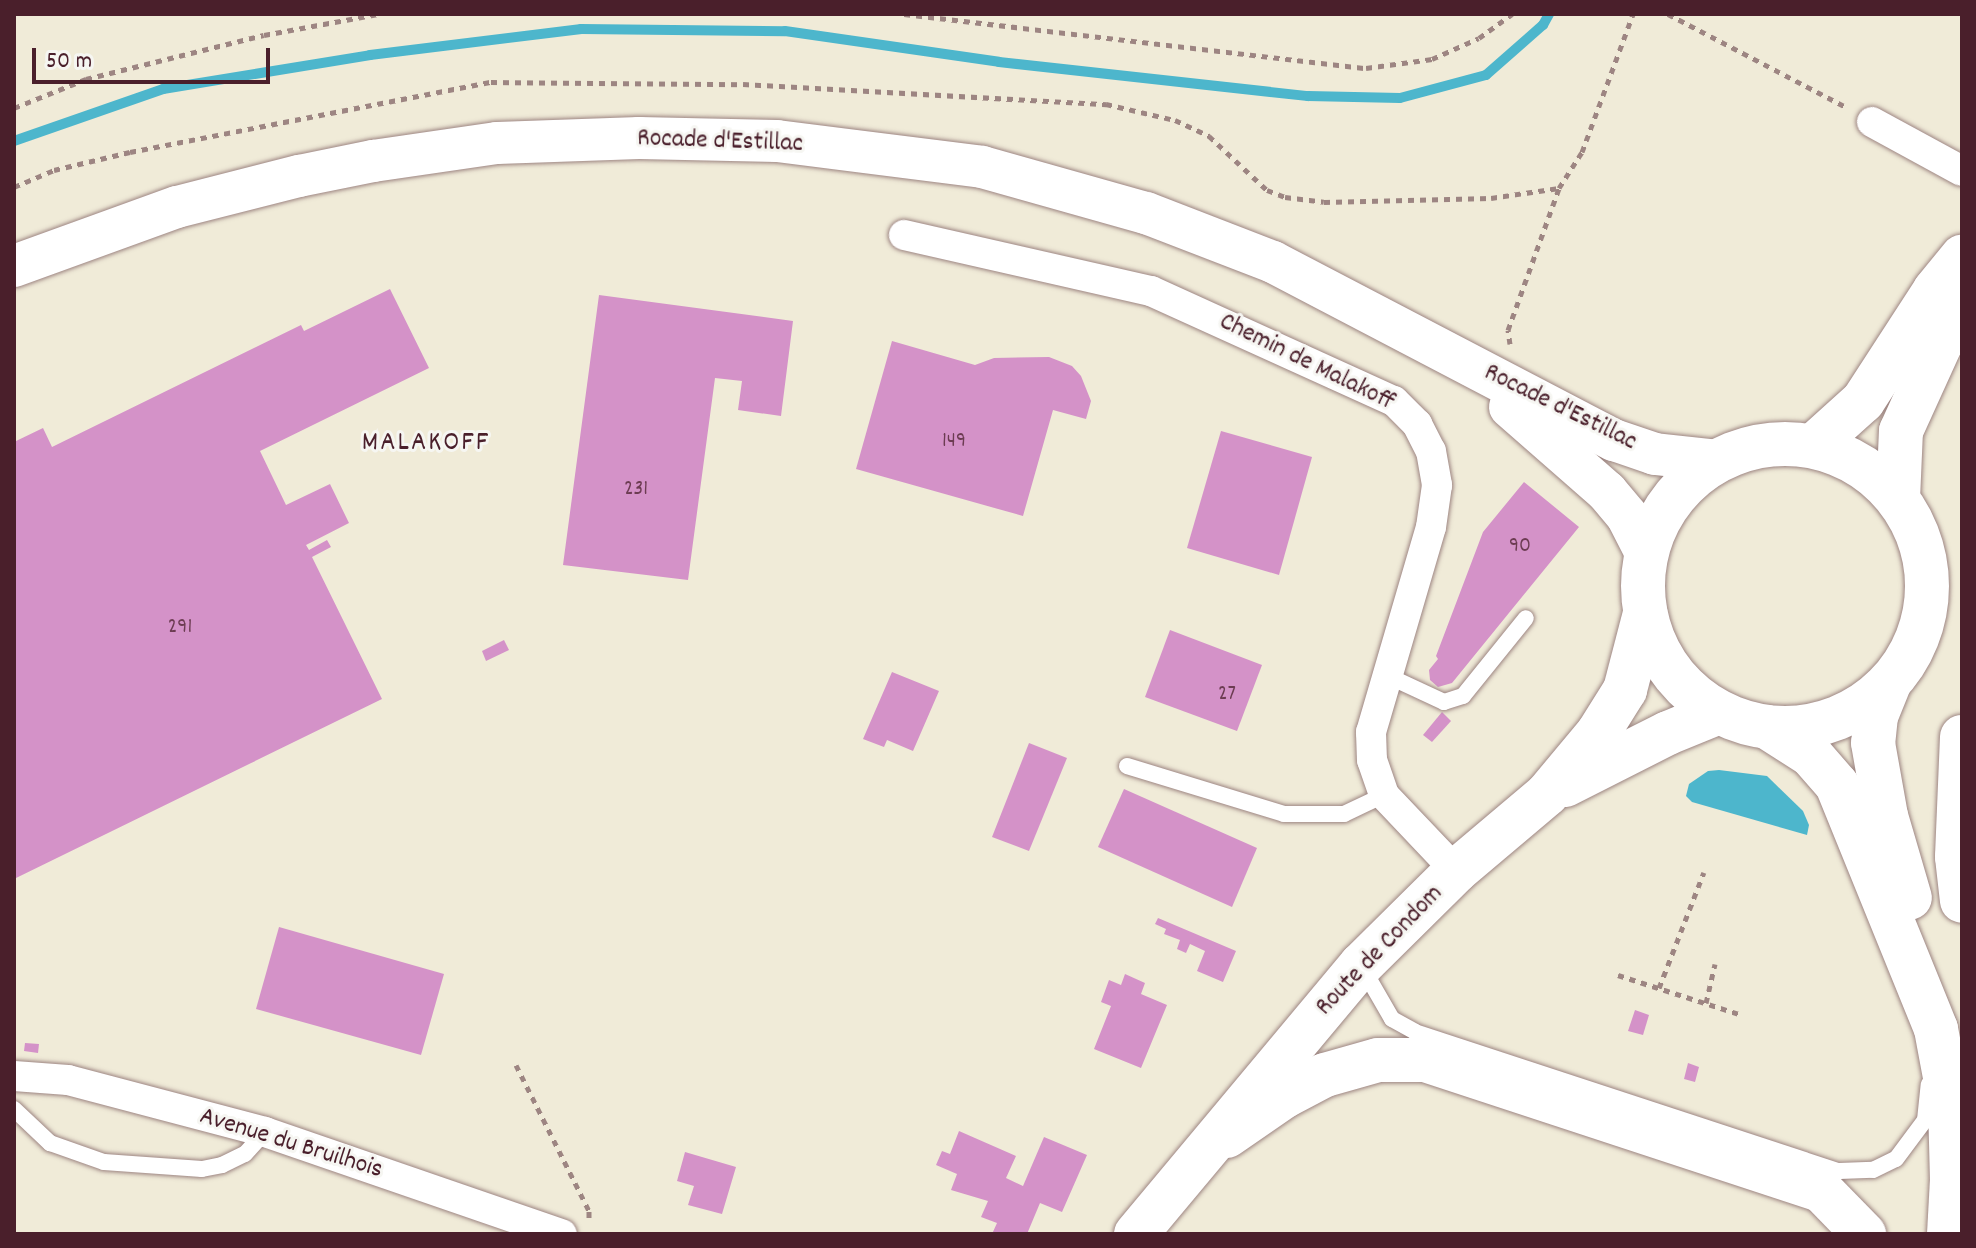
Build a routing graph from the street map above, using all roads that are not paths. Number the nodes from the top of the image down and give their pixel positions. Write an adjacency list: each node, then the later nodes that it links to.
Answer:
1 (1872, 122): 2 (street)
2 (1962, 171)
3 (904, 235): 14 (street, Chemin de Malakoff)
4 (1962, 257): 8 (main road)
5 (14, 266): 7 (street, Rocade d'Estillac)
6 (1962, 313): 10 (main road)
7 (1409, 332): 9 (street, Rocade d'Estillac); 11 (street, Rocade d'Estillac)
8 (1813, 446): 9 (main road); 10 (main road)
9 (1718, 461): 11 (main road)
10 (1898, 499): 15 (main road)
11 (1646, 553): 12 (main road)
12 (1645, 613): 16 (main road); 20 (main road, Route de Condom)
13 (1526, 618): 14 (lane)
14 (1386, 675): 21 (street, Chemin de Malakoff)
15 (1889, 684): 17 (main road); 27 (main road)
16 (1719, 712): 17 (main road); 20 (main road, Route de Condom)
17 (1767, 727): 24 (main road)
18 (1962, 737): 23 (main road)
19 (1127, 766): 21 (lane)
20 (1547, 794): 22 (main road, Route de Condom)
21 (1384, 795): 22 (street, Chemin de Malakoff)
22 (1456, 871): 25 (main road, Route de Condom)
23 (1962, 901)
24 (1900, 938): 26 (lane); 35 (main road)
25 (1361, 965): 27 (lane); 31 (main road, Route de Condom)
26 (1914, 1022)
27 (1941, 1046)
28 (14, 1076): 30 (street, Avenue du Bruilhois)
29 (14, 1109): 30 (lane)
30 (265, 1132): 33 (street, Avenue du Bruilhois)
31 (1219, 1138): 32 (main road, Route de Condom); 34 (main road)
32 (1149, 1227)
33 (562, 1234)
34 (1864, 1234)
35 (1949, 1234)

